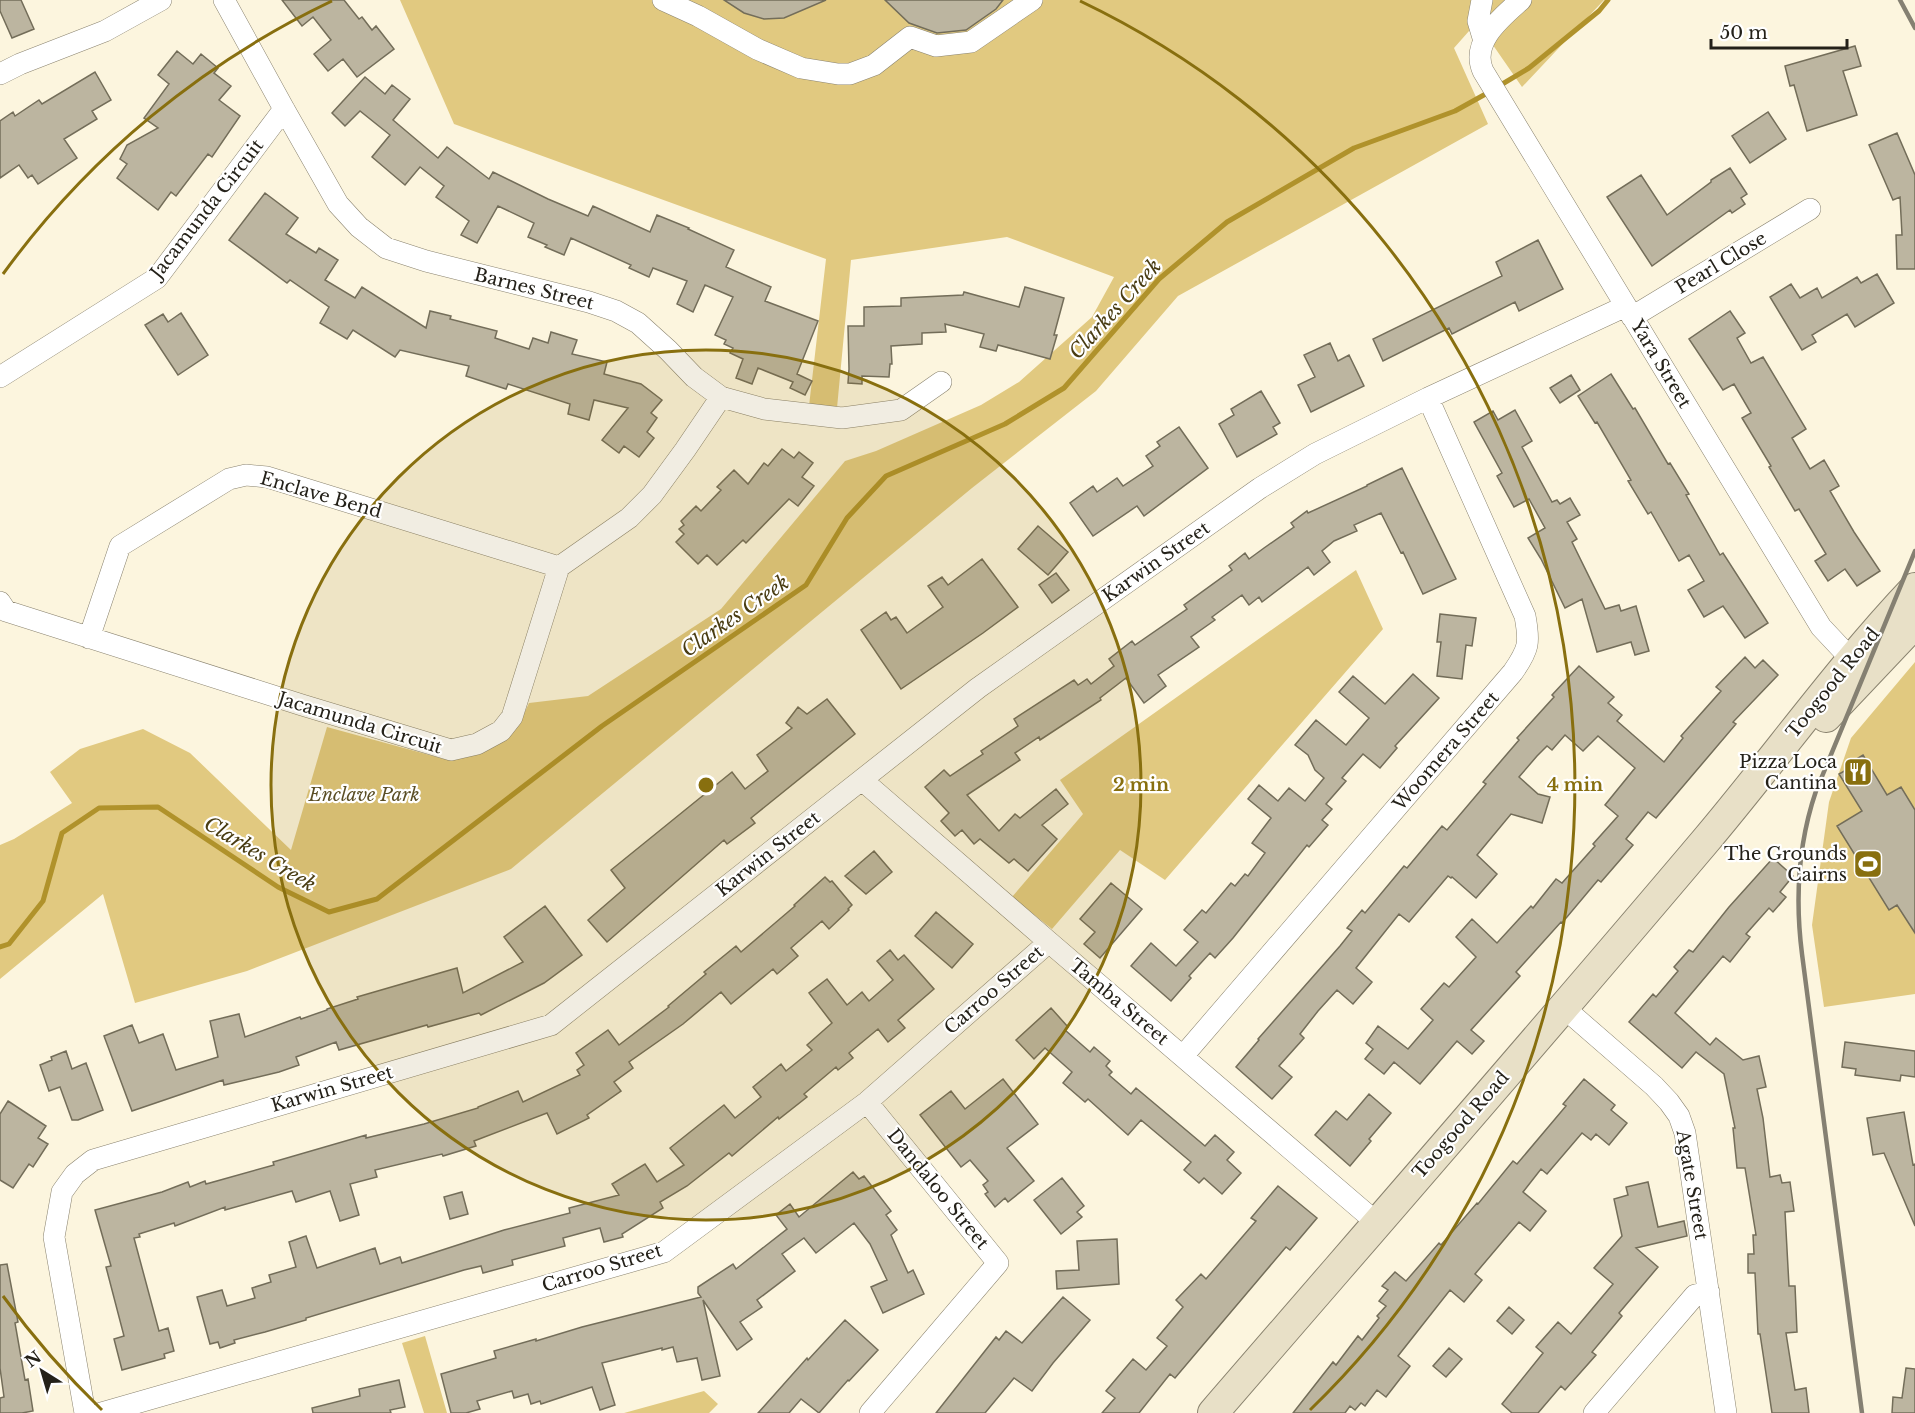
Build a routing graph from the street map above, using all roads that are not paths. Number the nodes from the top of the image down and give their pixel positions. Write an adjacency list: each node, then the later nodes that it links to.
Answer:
1 (161, 0): 8 (street)
2 (224, 0): 9 (street, Barnes Street)
3 (663, 0): 4 (street)
4 (1032, 0)
5 (1482, 0): 7 (street)
6 (1521, 0): 7 (street)
7 (1484, 41): 11 (street, Yara Street)
8 (0, 74)
9 (284, 109): 12 (street, Jacamunda Circuit); 14 (street, Barnes Street)
10 (1809, 209): 11 (street, Pearl Close)
11 (1629, 311): 15 (street, Karwin Street); 21 (street, Yara Street)
12 (0, 377)
13 (940, 382): 14 (street, Barnes Street)
14 (721, 397): 16 (street)
15 (1428, 398): 22 (street, Karwin Street); 25 (street, Woomera Street)
16 (559, 567): 20 (street, Enclave Bend); 20 (street, Jacamunda Circuit)
17 (1915, 588): 21 (street, Toogood Road)
18 (0, 602): 20 (street, Jacamunda Circuit)
19 (1915, 623): 21 (street, Toogood Road)
20 (89, 638)
21 (1859, 667): 24 (street, Toogood Road)
22 (862, 780): 23 (street, Tamba Street); 29 (street, Karwin Street)
23 (1049, 942): 25 (street, Tamba Street); 26 (street, Carroo Street)
24 (1563, 1007): 27 (street, Toogood Road); 28 (street, Agate Street)
25 (1183, 1056): 27 (street, Tamba Street)
26 (867, 1102): 30 (street, Carroo Street); 31 (street, Dandaloo Street)
27 (1377, 1223): 32 (street, Toogood Road)
28 (1709, 1292): 33 (street); 34 (street, Agate Street)
29 (85, 1413)
30 (101, 1413)
31 (870, 1413)
32 (1213, 1413)
33 (1594, 1413)
34 (1726, 1413)

